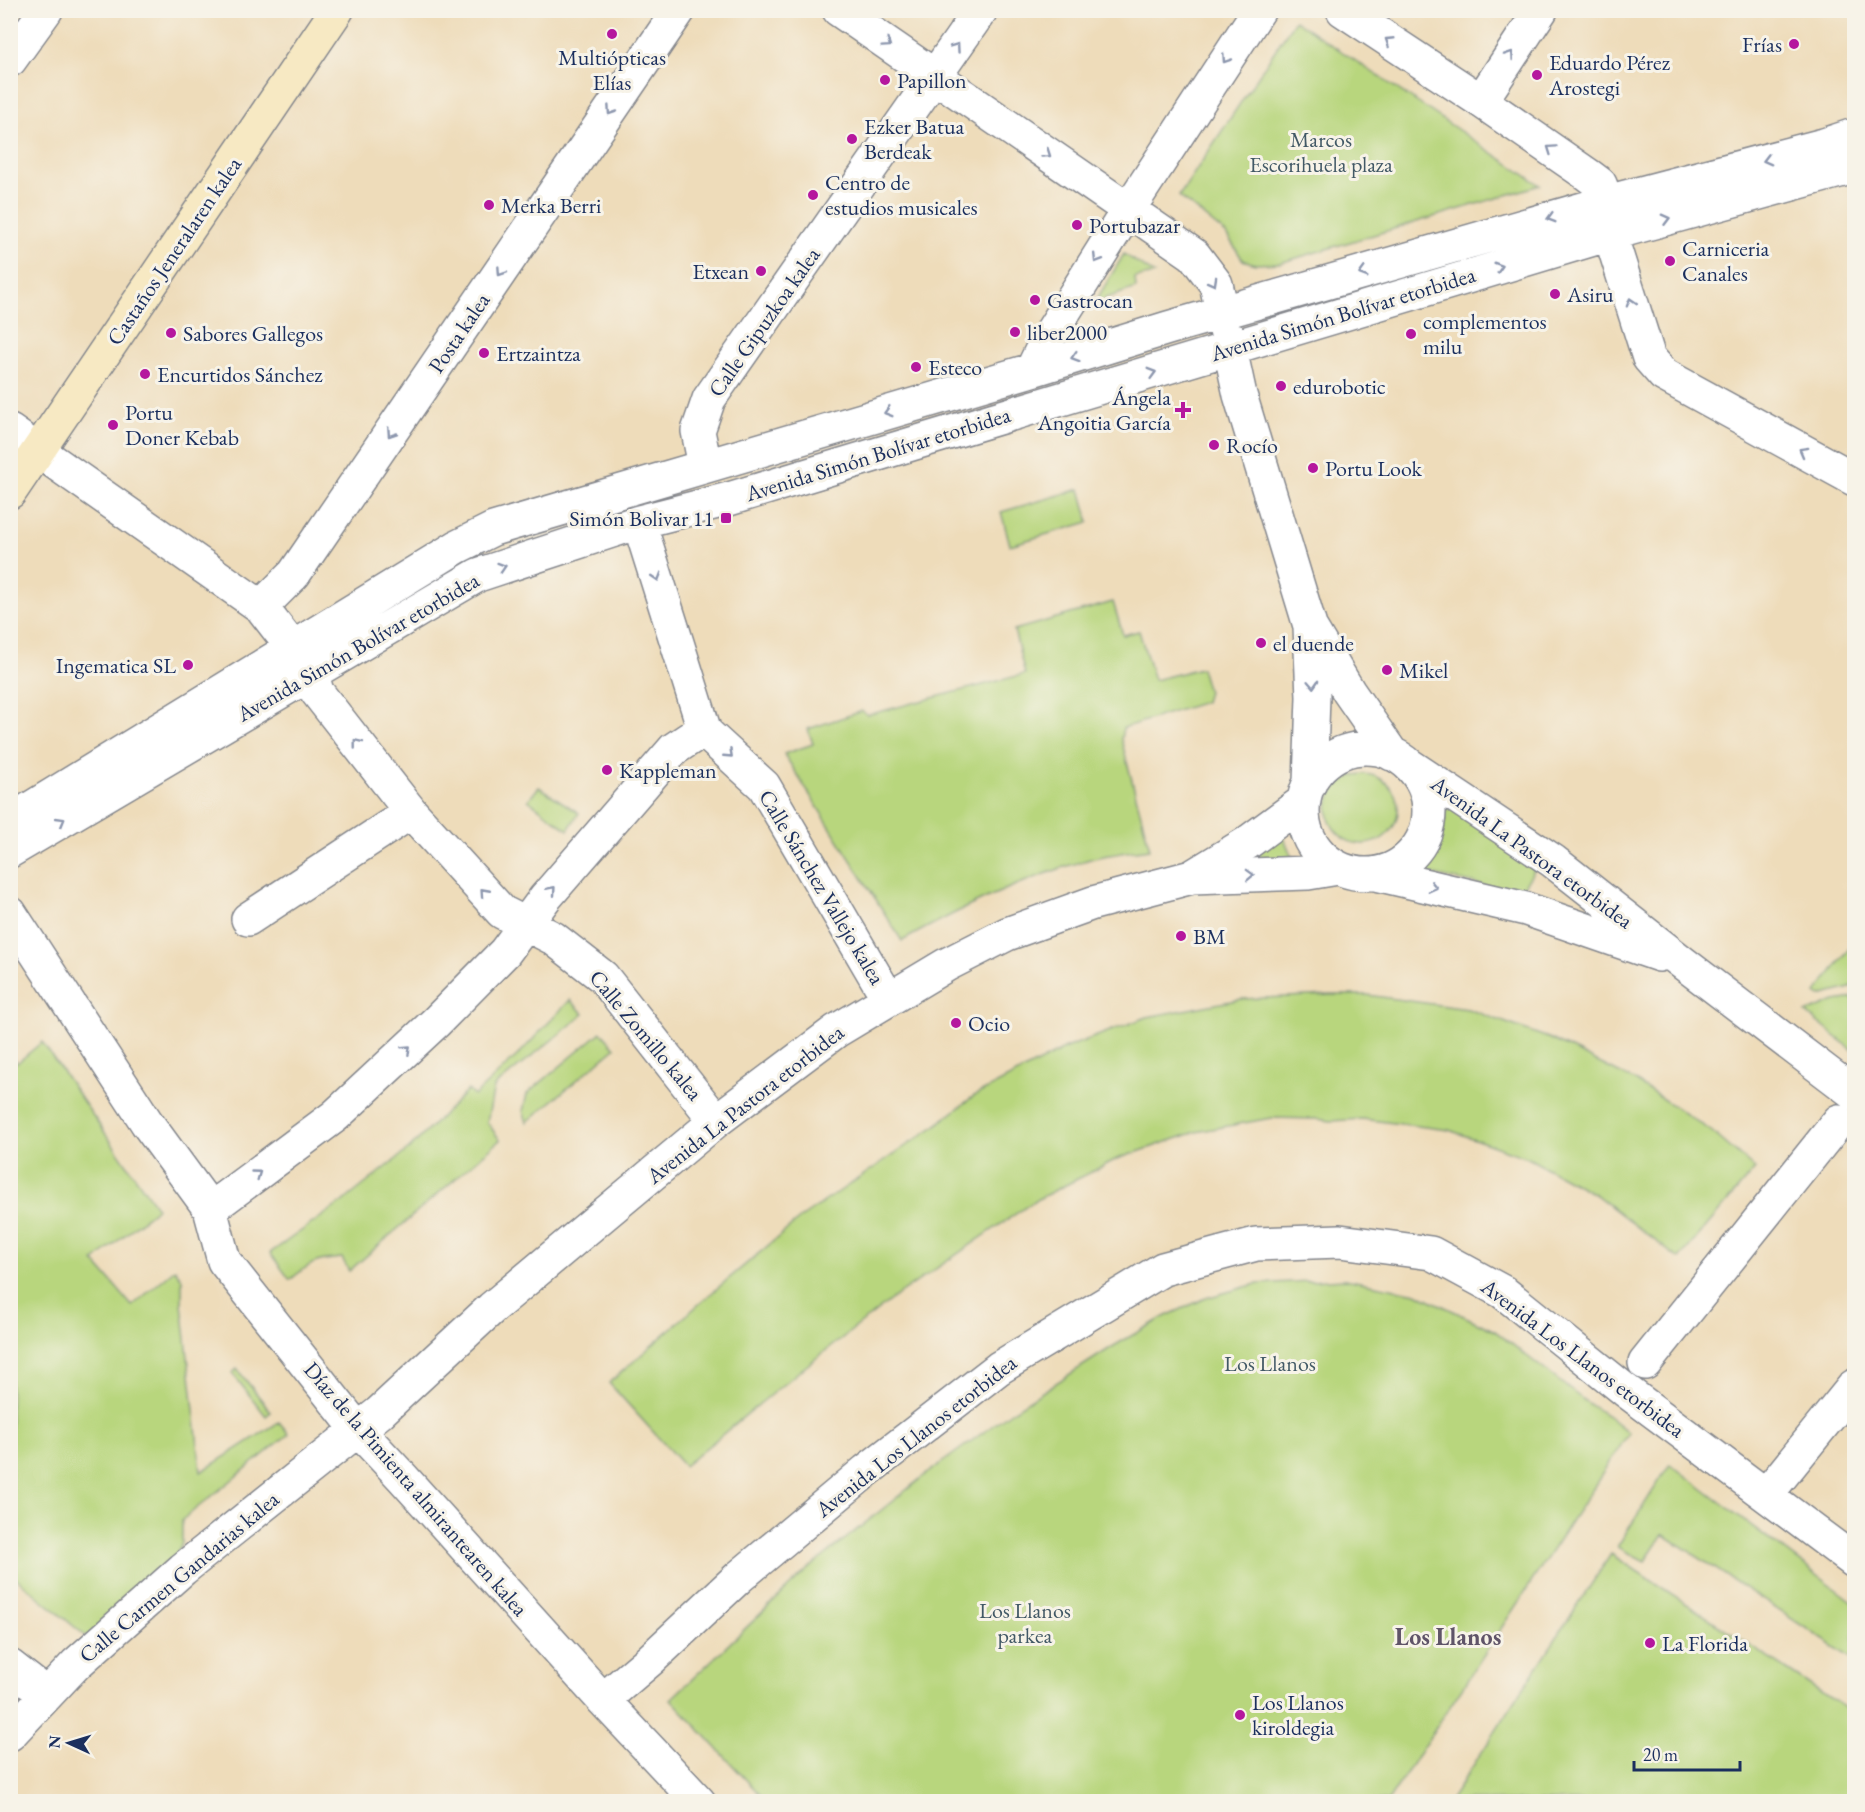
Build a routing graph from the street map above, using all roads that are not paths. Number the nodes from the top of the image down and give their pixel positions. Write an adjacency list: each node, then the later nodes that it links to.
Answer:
1 (46, 10): 9 (street)
2 (336, 10): 20 (street, Castaños Jeneralaren kalea)
3 (679, 10): 25 (street, Posta kalea, one-way to 25)
4 (838, 10): 10 (street, one-way to 10)
5 (981, 10): 10 (street, Calle Gipuzkoa kalea, one-way to 5)
6 (1259, 10): 14 (street, one-way to 14)
7 (1343, 10): 11 (street, one-way to 7)
8 (1541, 10): 11 (street, one-way to 8)
9 (10, 60)
10 (935, 77): 14 (street, one-way to 14); 21 (street, Calle Gipuzkoa kalea)
11 (1481, 101): 15 (street, one-way to 11)
12 (1854, 135): 13 (street, Avenida Simón Bolívar etorbidea)
13 (1842, 169): 15 (street, Avenida Simón Bolívar etorbidea)
14 (1128, 210): 16 (street, one-way to 16); 18 (street, one-way to 18)
15 (1608, 218): 16 (street, Avenida Simón Bolívar etorbidea, one-way to 16); 17 (street, Avenida Simón Bolívar etorbidea, one-way to 15); 22 (street, one-way to 15)
16 (1222, 313): 17 (street); 18 (street, Avenida Simón Bolívar etorbidea, one-way to 18)
17 (1229, 348): 24 (street, Avenida Simón Bolívar etorbidea, one-way to 17); 26 (street)
18 (1032, 370): 21 (street, Avenida Simón Bolívar etorbidea, one-way to 21)
19 (10, 430): 20 (street)
20 (38, 451): 23 (street, Castaños Jeneralaren kalea); 25 (street)
21 (705, 466): 27 (street, Avenida Simón Bolívar etorbidea)
22 (1854, 479)
23 (10, 492)
24 (639, 522): 28 (street, Avenida Simón Bolívar etorbidea, one-way to 24); 29 (street, one-way to 29)
25 (261, 607): 27 (street)
26 (1310, 626): 30 (street); 31 (street, one-way to 31)
27 (291, 647): 33 (street, Avenida Simón Bolívar etorbidea)
28 (312, 674): 32 (street, Calle Zomillo kalea, one-way to 28); 34 (street, Avenida Simón Bolívar etorbidea, one-way to 28)
29 (705, 732): 40 (street, one-way to 29); 42 (street, Calle Sánchez Vallejo kalea, one-way to 42)
30 (1400, 759): 31 (street); 36 (street); 41 (street, Avenida La Pastora etorbidea)
31 (1307, 792): 35 (street); 37 (street, Avenida La Pastora etorbidea)
32 (411, 812): 39 (street); 40 (street, Calle Zomillo kalea, one-way to 32)
33 (10, 821)
34 (10, 851)
35 (1338, 868): 36 (street); 37 (street, Avenida La Pastora etorbidea, one-way to 35)
36 (1376, 874): 41 (street, Avenida La Pastora etorbidea, one-way to 41)
37 (1192, 877): 42 (street, Avenida La Pastora etorbidea)
38 (10, 912): 45 (street, Díaz de la Pimienta almirantearen kalea)
39 (248, 919)
40 (526, 923): 44 (street, Calle Zomillo kalea); 45 (street, one-way to 40)
41 (1683, 963): 43 (street, Avenida La Pastora etorbidea)
42 (888, 998): 44 (street, Avenida La Pastora etorbidea)
43 (1847, 1107): 46 (street)
44 (716, 1121): 48 (street, Avenida La Pastora etorbidea)
45 (210, 1209): 48 (street, Díaz de la Pimienta almirantearen kalea)
46 (1645, 1363)
47 (1854, 1386): 49 (street)
48 (358, 1430): 52 (street, Calle Carmen Gandarias kalea); 53 (street, Díaz de la Pimienta almirantearen kalea)
49 (1766, 1495): 50 (street, Avenida Los Llanos etorbidea); 53 (street, Avenida Los Llanos etorbidea)
50 (1854, 1560)
51 (10, 1666): 52 (street)
52 (46, 1694): 54 (street, Calle Carmen Gandarias kalea)
53 (603, 1700): 55 (street, Díaz de la Pimienta almirantearen kalea)
54 (10, 1734)
55 (699, 1802)

